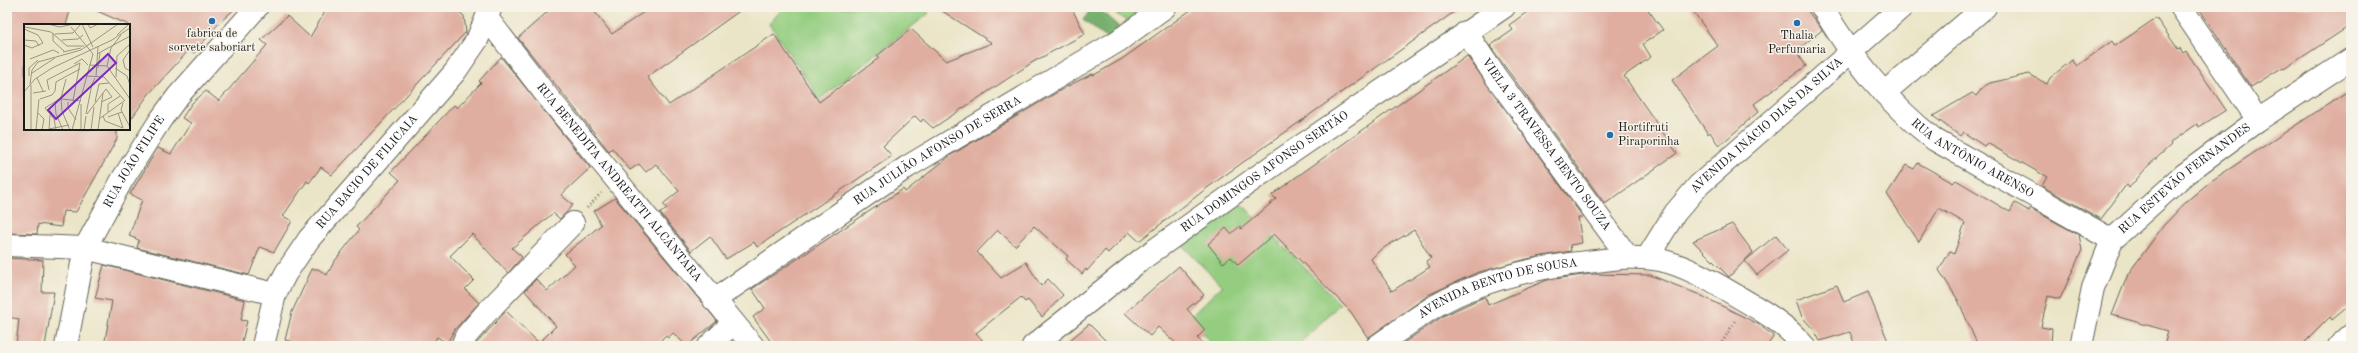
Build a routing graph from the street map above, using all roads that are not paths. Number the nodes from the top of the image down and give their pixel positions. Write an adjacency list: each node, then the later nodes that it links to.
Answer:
1 (257, 7): 17 (street, RUA JOÃO FILIPE)
2 (1165, 7): 20 (street, RUA JULIÃO AFONSO DE SERRA)
3 (1504, 7): 9 (street, RUA DOMINGOS AFONSO SERTÃO)
4 (1822, 7): 10 (street, RUA ANTÔNIO ARENSO)
5 (1902, 7): 10 (street, AVENIDA INÁCIO DIAS DA SILVA)
6 (1985, 7): 12 (street)
7 (2181, 7): 13 (street)
8 (489, 12): 19 (street, RUA BACIO DE FILICAIA); 20 (street, RUA BENEDITA ANDREATTI ALCÂNTARA)
9 (1466, 32): 18 (street, VIELA 3 TRAVESSA BENTO SOUZA); 28 (street, RUA DOMINGOS AFONSO SERTÃO)
10 (1851, 54): 12 (street, RUA ANTÔNIO ARENSO); 18 (street, AVENIDA INÁCIO DIAS DA SILVA)
11 (2351, 59): 13 (street, RUA ESTEVÃO FERNANDES)
12 (1884, 93): 15 (street, RUA ANTÔNIO ARENSO)
13 (2258, 120): 15 (street, RUA ESTEVÃO FERNANDES)
14 (573, 223): 25 (street)
15 (2112, 240): 31 (street, RUA ESTEVÃO FERNANDES)
16 (7, 245): 17 (street)
17 (84, 248): 19 (street); 23 (street, RUA JOÃO FILIPE)
18 (1637, 257): 29 (street, AVENIDA BENTO DE SOUSA); 30 (street, AVENIDA BENTO DE SOUSA)
19 (275, 294): 24 (street, RUA BACIO DE FILICAIA)
20 (714, 300): 21 (street, RUA BENEDITA ANDREATTI ALCÂNTARA)
21 (733, 323): 26 (street); 27 (street, RUA BENEDITA ANDREATTI ALCÂNTARA)
22 (2351, 335): 32 (street)
23 (66, 346)
24 (263, 346)
25 (462, 346)
26 (709, 346)
27 (753, 346)
28 (1033, 346)
29 (1377, 346)
30 (1804, 346)
31 (2081, 346)
32 (2339, 346)

